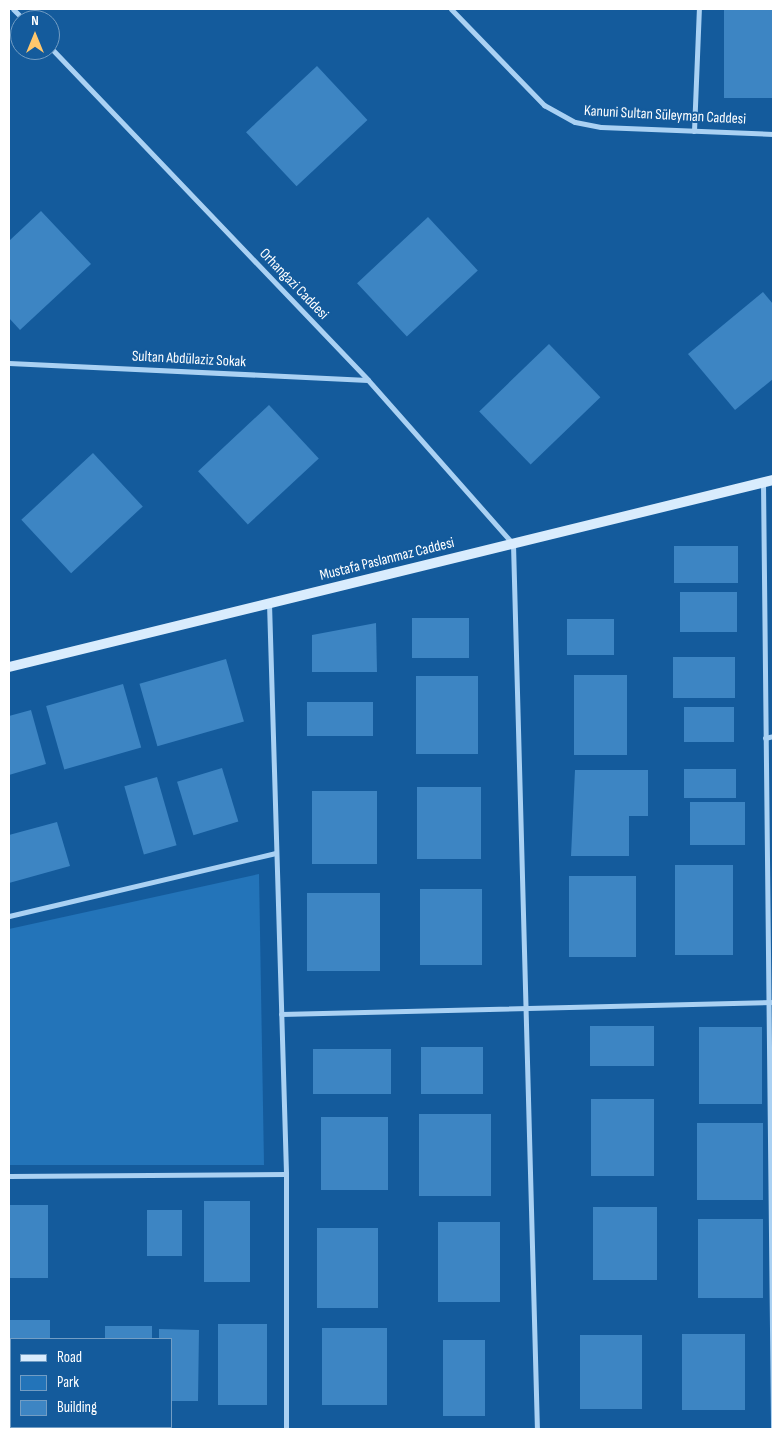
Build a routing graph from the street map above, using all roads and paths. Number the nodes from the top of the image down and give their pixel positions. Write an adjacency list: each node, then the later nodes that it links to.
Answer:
1 (450, 9): 4 (street, Kanuni Sultan Süleyman Caddesi)
2 (699, 9): 4 (street)
3 (60, 57): 7 (street, Orhangazi Caddesi)
4 (694, 131): 5 (street, Kanuni Sultan Süleyman Caddesi)
5 (773, 134)
6 (9, 363): 7 (street, Sultan Abdülaziz Sokak)
7 (368, 380): 9 (street, Orhangazi Caddesi)
8 (768, 481): 9 (street, Mustafa Paslanmaz Caddesi); 13 (street)
9 (513, 544): 10 (street, Mustafa Paslanmaz Caddesi); 17 (street)
10 (269, 604): 11 (street, Mustafa Paslanmaz Caddesi); 14 (street)
11 (9, 667)
12 (773, 736): 13 (street)
13 (765, 738): 16 (street)
14 (276, 853): 15 (street); 18 (street)
15 (9, 916)
16 (771, 1002): 17 (street); 23 (street)
17 (526, 1008): 18 (street); 22 (street)
18 (281, 1014): 19 (street)
19 (286, 1174): 20 (street); 21 (street)
20 (9, 1176)
21 (286, 1429)
22 (537, 1429)
23 (773, 1429)

